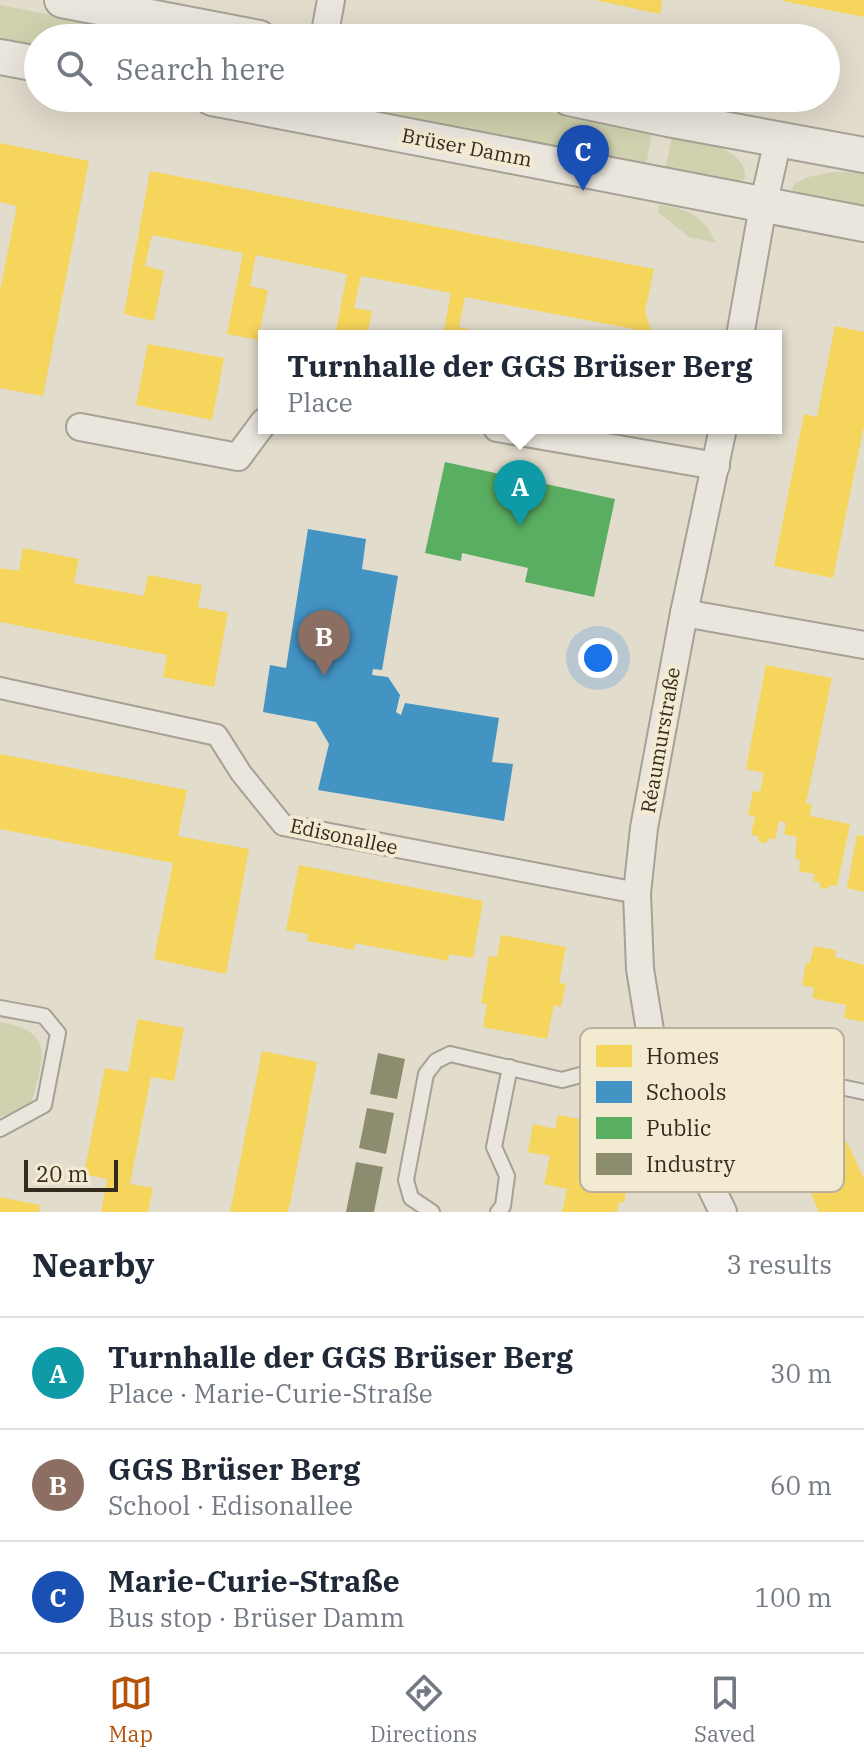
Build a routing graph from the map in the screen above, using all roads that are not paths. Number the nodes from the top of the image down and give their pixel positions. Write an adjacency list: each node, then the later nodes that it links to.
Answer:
1 (62, 0): 3 (street)
2 (331, 0): 4 (street)
3 (186, 24)
4 (327, 24)
5 (0, 57): 6 (street)
6 (24, 61)
7 (334, 112): 11 (street, Brüser Damm)
8 (639, 112): 9 (street)
9 (778, 140): 10 (street); 11 (street)
10 (864, 155)
11 (763, 206): 12 (street, Brüser Damm); 13 (street)
12 (864, 224)
13 (741, 330)
14 (80, 427): 15 (street)
15 (258, 430)
16 (532, 434): 18 (street)
17 (722, 434): 18 (street, Réaumurstraße)
18 (716, 466): 19 (street, Réaumurstraße)
19 (684, 613): 20 (street); 22 (street, Réaumurstraße)
20 (864, 645)
21 (0, 688): 22 (street, Edisonallee)
22 (637, 893): 24 (street, Réaumurstraße)
23 (0, 1008): 29 (lane)
24 (650, 1028)
25 (510, 1067): 26 (lane); 31 (lane); 32 (lane)
26 (580, 1075)
27 (844, 1088): 28 (lane)
28 (864, 1092)
29 (0, 1129)
30 (713, 1192): 33 (street, Réaumurstraße)
31 (432, 1212)
32 (498, 1212)
33 (723, 1212)

